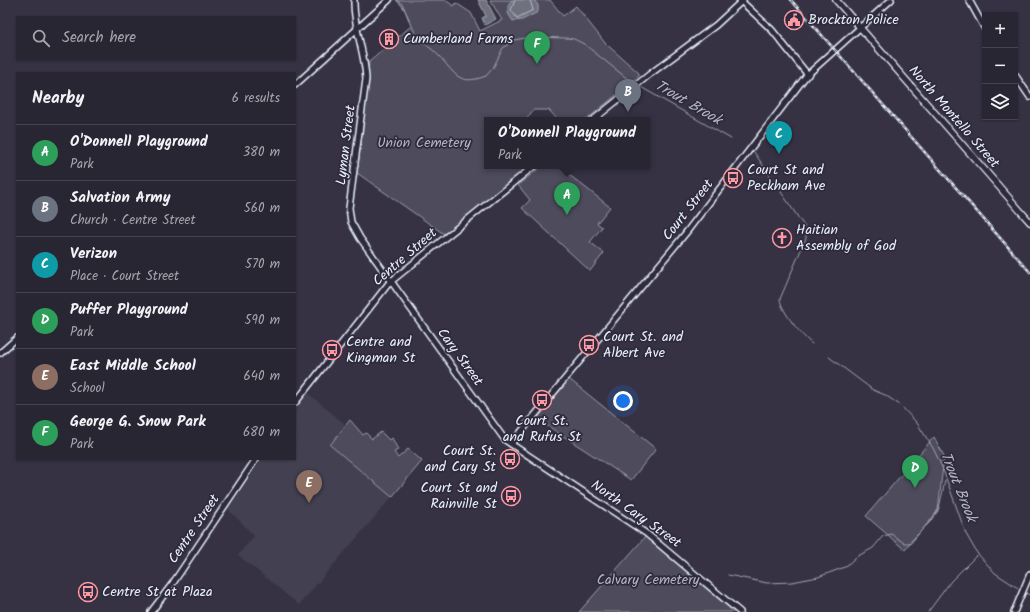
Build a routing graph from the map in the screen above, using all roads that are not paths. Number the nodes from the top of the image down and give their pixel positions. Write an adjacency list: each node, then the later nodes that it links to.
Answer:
1 (354, 0): 9 (main road, Lyman Street)
2 (389, 0): 9 (main road)
3 (741, 0): 10 (main road); 14 (main road)
4 (836, 0): 8 (main road, North Montello Street)
5 (892, 0): 8 (main road, Court Street)
6 (969, 0): 7 (main road)
7 (982, 24)
8 (860, 28): 10 (main road, Court Street); 16 (main road, North Montello Street)
9 (356, 30): 12 (main road); 17 (main road, Lyman Street)
10 (808, 75): 21 (main road, Court Street)
11 (1018, 79): 13 (main road)
12 (296, 84)
13 (1030, 97)
14 (597, 117)
15 (530, 169): 17 (main road, Centre Street)
16 (1030, 222)
17 (391, 281): 20 (main road, Centre Street); 21 (main road, Cary Street)
18 (16, 339): 19 (main road)
19 (0, 353)
20 (296, 402)
21 (511, 444): 25 (main road, North Cary Street)
22 (255, 460): 24 (main road, Centre Street)
23 (1030, 574): 26 (main road)
24 (151, 612)
25 (740, 612)
26 (1014, 612)

